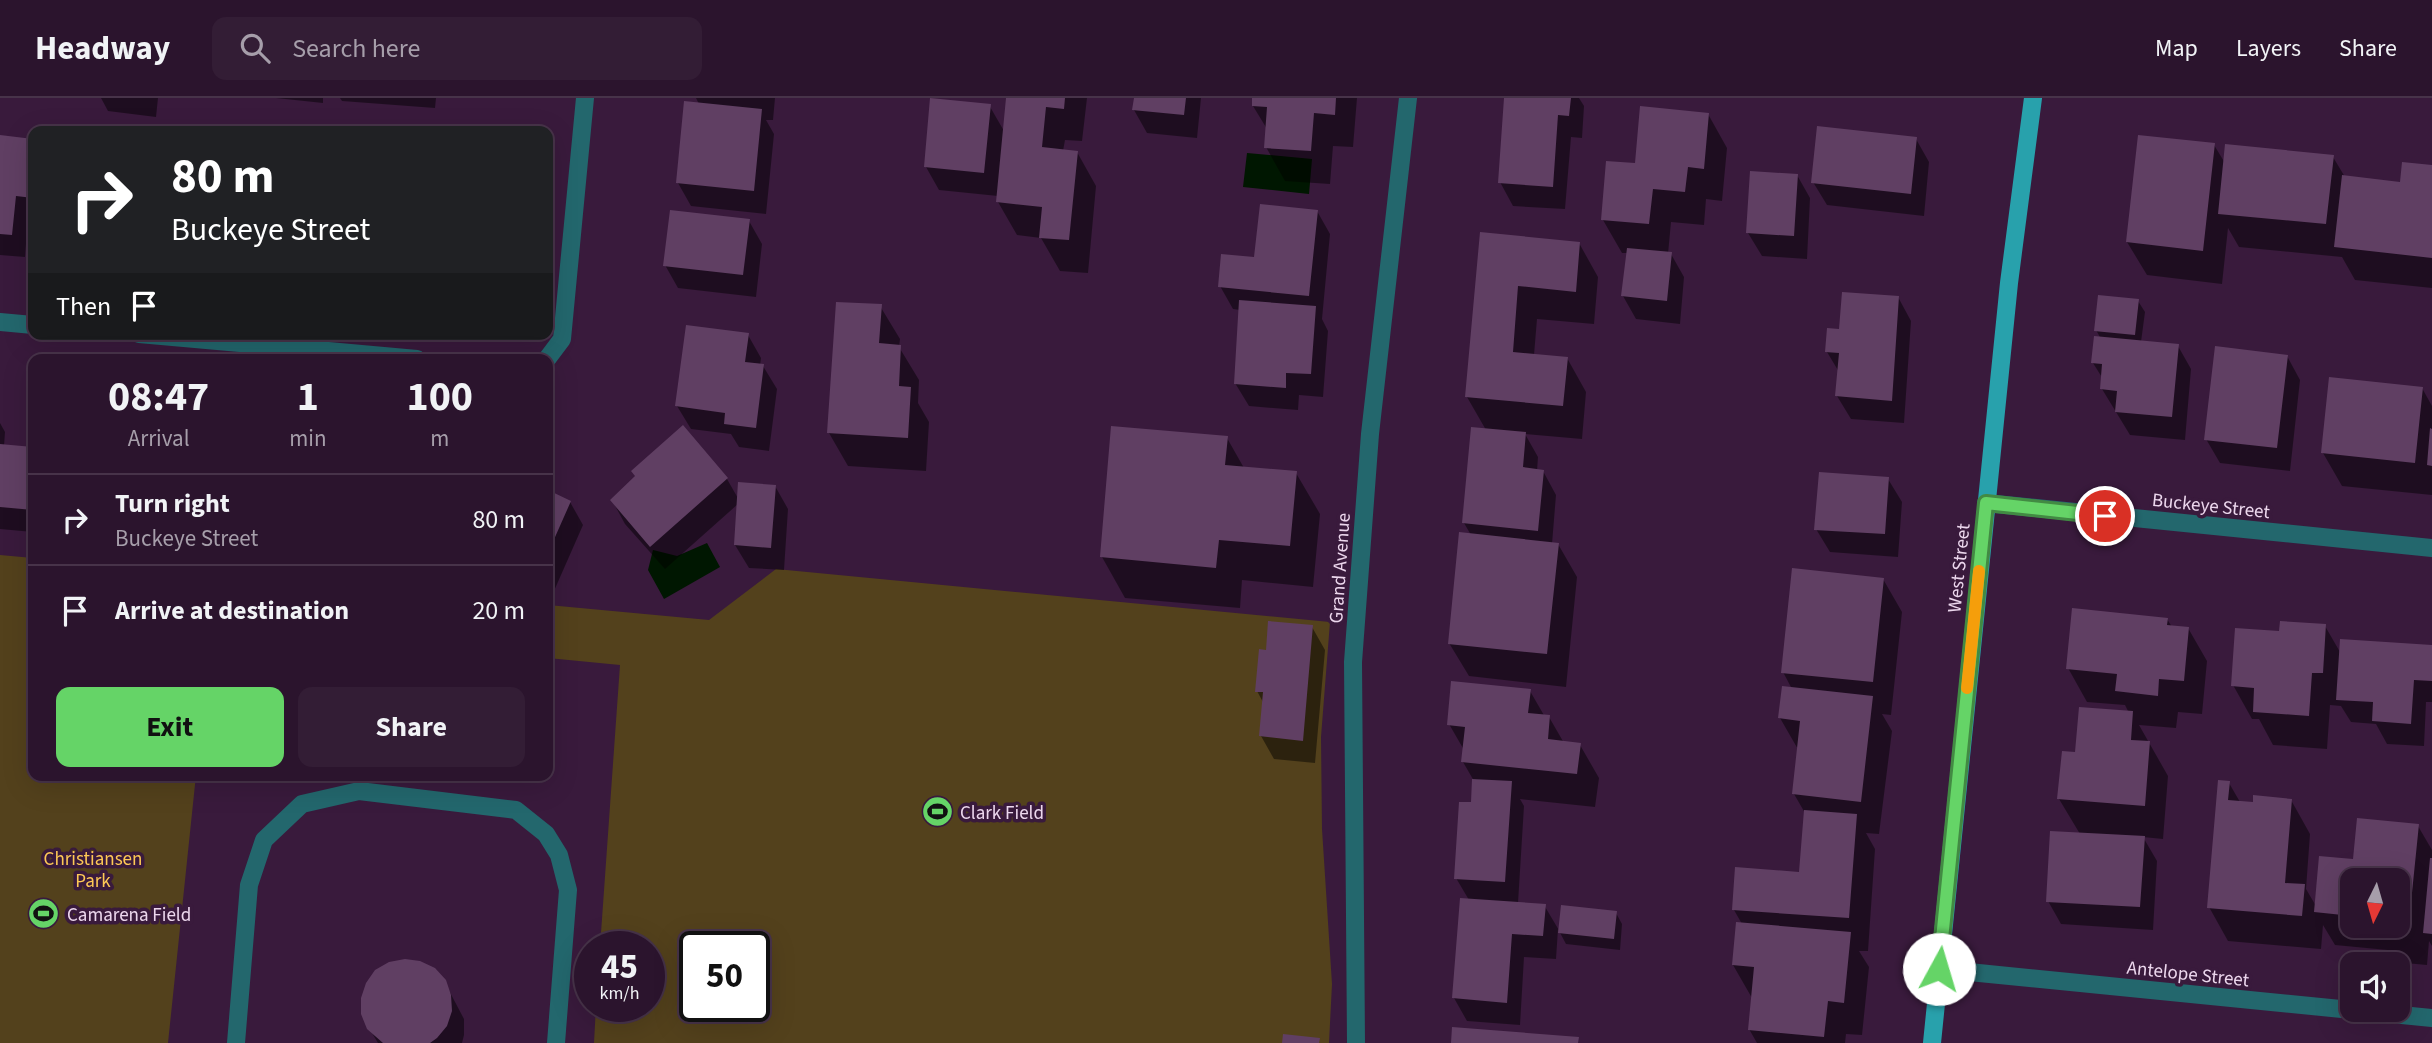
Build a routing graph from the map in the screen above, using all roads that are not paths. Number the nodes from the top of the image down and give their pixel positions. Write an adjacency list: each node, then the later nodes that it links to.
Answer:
1 (585, 98): 8 (street)
2 (1408, 98): 15 (street, Grand Avenue)
3 (2034, 98): 9 (main road, West Street)
4 (0, 322): 5 (street)
5 (28, 325)
6 (206, 340): 7 (street)
7 (361, 354)
8 (551, 354)
9 (1986, 503): 10 (street, Buckeye Street); 11 (main road, West Street)
10 (2432, 548)
11 (1939, 969): 12 (street, Antelope Street); 16 (main road, West Street)
12 (2432, 1018)
13 (236, 1043): 14 (street)
14 (556, 1043)
15 (1356, 1043)
16 (1932, 1043)

